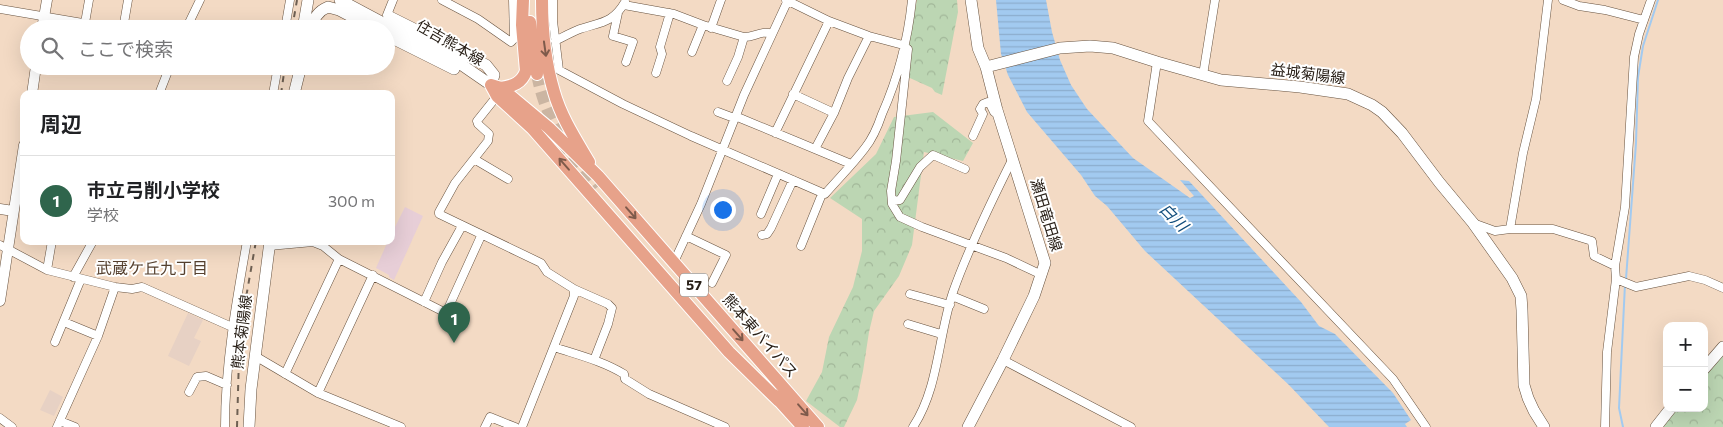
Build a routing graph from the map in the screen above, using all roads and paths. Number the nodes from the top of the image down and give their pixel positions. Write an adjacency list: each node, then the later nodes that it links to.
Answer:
1 (47, 0): 29 (street)
2 (89, 0): 32 (street)
3 (128, 0): 33 (street)
4 (200, 0): 34 (street)
5 (290, 0): 35 (street)
6 (308, 0): 36 (main road)
7 (340, 0): 39 (main road, 住吉熊本線)
8 (356, 0): 28 (main road)
9 (393, 0): 28 (street)
10 (442, 0): 11 (street)
11 (512, 0)
12 (523, 0): 68 (highway)
13 (529, 0): 55 (highway)
14 (542, 0): 72 (highway, 57, one-way to 72)
15 (553, 0): 48 (street)
16 (721, 0): 42 (street)
17 (787, 0): 41 (street); 44 (street)
18 (912, 0): 49 (street)
19 (971, 0): 53 (main road, 瀬田竜田線)
20 (1215, 0): 61 (street)
21 (1548, 0): 97 (street)
22 (1562, 0): 40 (street)
23 (1651, 0): 40 (street)
24 (625, 2): 26 (street); 27 (street)
25 (0, 9): 29 (street)
26 (618, 13): 48 (street); 51 (street)
27 (670, 13): 42 (street); 54 (street)
28 (387, 15): 68 (main road)
29 (44, 17): 30 (street); 31 (street)
30 (44, 20)
31 (64, 20)
32 (86, 20)
33 (124, 20)
34 (190, 20)
35 (287, 20)
36 (304, 20)
37 (314, 20): 38 (main road)
38 (357, 20)
39 (380, 20)
40 (1644, 20): 111 (street)
41 (829, 21): 45 (street); 69 (street)
42 (707, 27): 46 (street); 50 (street)
43 (395, 28): 68 (main road, 住吉熊本線)
44 (772, 34): 46 (street); 73 (street)
45 (869, 36): 49 (street); 71 (street)
46 (744, 38): 62 (street)
47 (395, 40): 68 (main road)
48 (555, 41): 78 (street)
49 (903, 45): 82 (street); 91 (street)
50 (692, 52)
51 (626, 62)
52 (1157, 62): 53 (main road, 益城菊陽線); 61 (main road, 益城菊陽線); 161 (street)
53 (986, 67): 81 (main road, 瀬田竜田線)
54 (656, 73)
55 (537, 74)
56 (35, 75): 63 (street)
57 (166, 75): 64 (street)
58 (276, 75): 65 (street)
59 (296, 75): 66 (main road)
60 (299, 75): 67 (main road)
61 (1203, 75): 95 (main road, 益城菊陽線)
62 (727, 80)
63 (33, 90)
64 (161, 90)
65 (274, 90)
66 (294, 90)
67 (295, 90)
68 (496, 90): 76 (highway); 77 (highway); 80 (street)
69 (794, 94): 71 (street); 74 (street)
70 (718, 112): 73 (street)
71 (834, 113): 79 (street)
72 (564, 117): 77 (highway); 89 (highway, 57)
73 (735, 117): 74 (street); 78 (street)
74 (775, 133): 79 (street)
75 (974, 136): 81 (street)
76 (542, 139): 77 (highway); 89 (highway, one-way to 76)
77 (559, 139): 89 (highway)
78 (723, 149): 85 (street); 100 (street)
79 (815, 150): 82 (street)
80 (474, 159): 87 (street); 96 (street)
81 (1012, 161): 86 (street); 106 (street); 114 (main road, 瀬田竜田線)
82 (851, 164): 90 (street)
83 (20, 169): 93 (street)
84 (965, 169): 91 (street)
85 (778, 174): 88 (street); 94 (street)
86 (1016, 177)
87 (508, 179)
88 (793, 180): 90 (street); 98 (street)
89 (596, 184): 110 (highway, 熊本東バイパス / 57, one-way to 110); 143 (highway)
90 (822, 194): 107 (street)
91 (892, 201): 106 (street)
92 (0, 209): 93 (street)
93 (13, 211): 108 (street)
94 (761, 214)
95 (1473, 223): 97 (street); 162 (main road, 益城菊陽線)
96 (462, 226): 99 (street); 124 (street)
97 (1510, 229): 111 (street)
98 (762, 235)
99 (482, 236): 120 (street); 124 (street)
100 (686, 236): 110 (street); 117 (street)
101 (51, 245): 112 (street)
102 (91, 245): 115 (street)
103 (246, 245): 129 (street)
104 (269, 245): 135 (main road, 熊本菊陽線)
105 (320, 245): 109 (street)
106 (973, 245): 114 (street); 122 (street)
107 (801, 246)
108 (4, 247): 112 (street); 123 (street)
109 (339, 259): 113 (street); 139 (street)
110 (674, 262): 143 (highway, 熊本東バイパス / 57, one-way to 143)
111 (1615, 266): 116 (street)
112 (47, 270): 115 (street)
113 (372, 275): 124 (street); 142 (street)
114 (1042, 275): 137 (main road, 瀬田竜田線)
115 (77, 278): 118 (street); 127 (street)
116 (1616, 278): 119 (street); 163 (street)
117 (712, 283)
118 (115, 287): 129 (street); 131 (street)
119 (1723, 288)
120 (574, 289): 133 (street); 136 (street)
121 (910, 294): 125 (street)
122 (952, 296): 125 (street); 126 (street)
123 (0, 301)
124 (424, 302)
125 (950, 306): 130 (street)
126 (984, 309)
127 (64, 322): 131 (street); 132 (street)
128 (908, 324): 130 (street)
129 (232, 327): 140 (street)
130 (942, 334): 158 (street)
131 (98, 336): 146 (street)
132 (55, 342)
133 (554, 347): 136 (street); 154 (street)
134 (1723, 347): 138 (main road)
135 (255, 356): 139 (street); 150 (main road, 熊本菊陽線)
136 (594, 360): 155 (street)
137 (1003, 360): 159 (main road, 瀬田竜田線); 160 (street)
138 (1706, 367)
139 (285, 374): 142 (street)
140 (227, 385): 141 (street); 149 (street)
141 (189, 392)
142 (318, 393): 151 (street)
143 (784, 397): 156 (highway, 熊本東バイパス / 57); 157 (highway, 熊本東バイパス / 57, one-way to 157)
144 (1668, 412): 164 (main road)
145 (0, 418): 147 (street)
146 (58, 424): 148 (street)
147 (12, 427)
148 (75, 427)
149 (225, 427)
150 (249, 427)
151 (401, 427)
152 (485, 427): 153 (street)
153 (515, 427)
154 (522, 427)
155 (725, 427)
156 (803, 427)
157 (818, 427)
158 (913, 427)
159 (968, 427)
160 (1131, 427)
161 (1426, 427)
162 (1544, 427)
163 (1605, 427)
164 (1656, 427)

